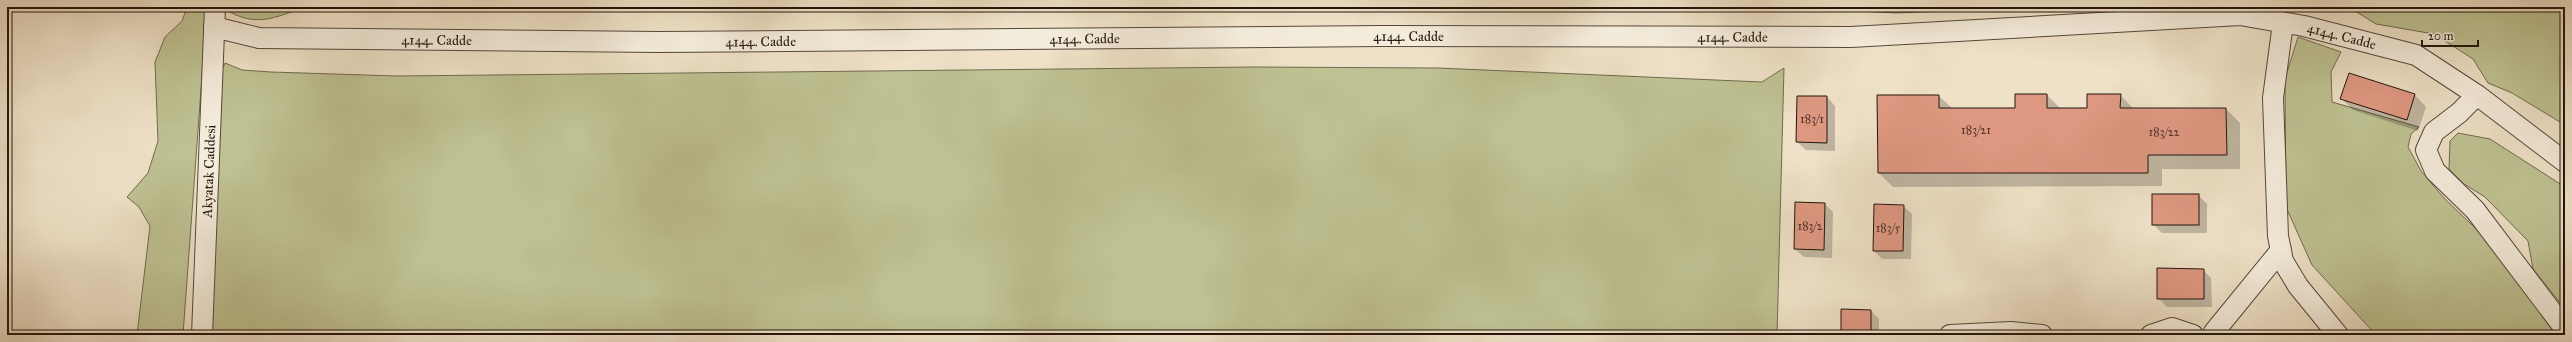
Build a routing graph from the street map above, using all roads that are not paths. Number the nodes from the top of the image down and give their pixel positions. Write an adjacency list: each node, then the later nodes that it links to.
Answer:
1 (215, 7): 3 (street, Akyatak Caddesi)
2 (2283, 23): 3 (street, 4144. Cadde); 4 (street, 4144. Cadde); 6 (street)
3 (214, 27): 8 (street, Akyatak Caddesi)
4 (2477, 95): 5 (street, 4144. Cadde); 7 (street)
5 (2565, 162)
6 (2281, 250): 13 (street); 14 (street)
7 (2565, 329)
8 (202, 335)
9 (1950, 335): 10 (street)
10 (2042, 335)
11 (2151, 335): 12 (street)
12 (2193, 335)
13 (2214, 335)
14 (2338, 335)

